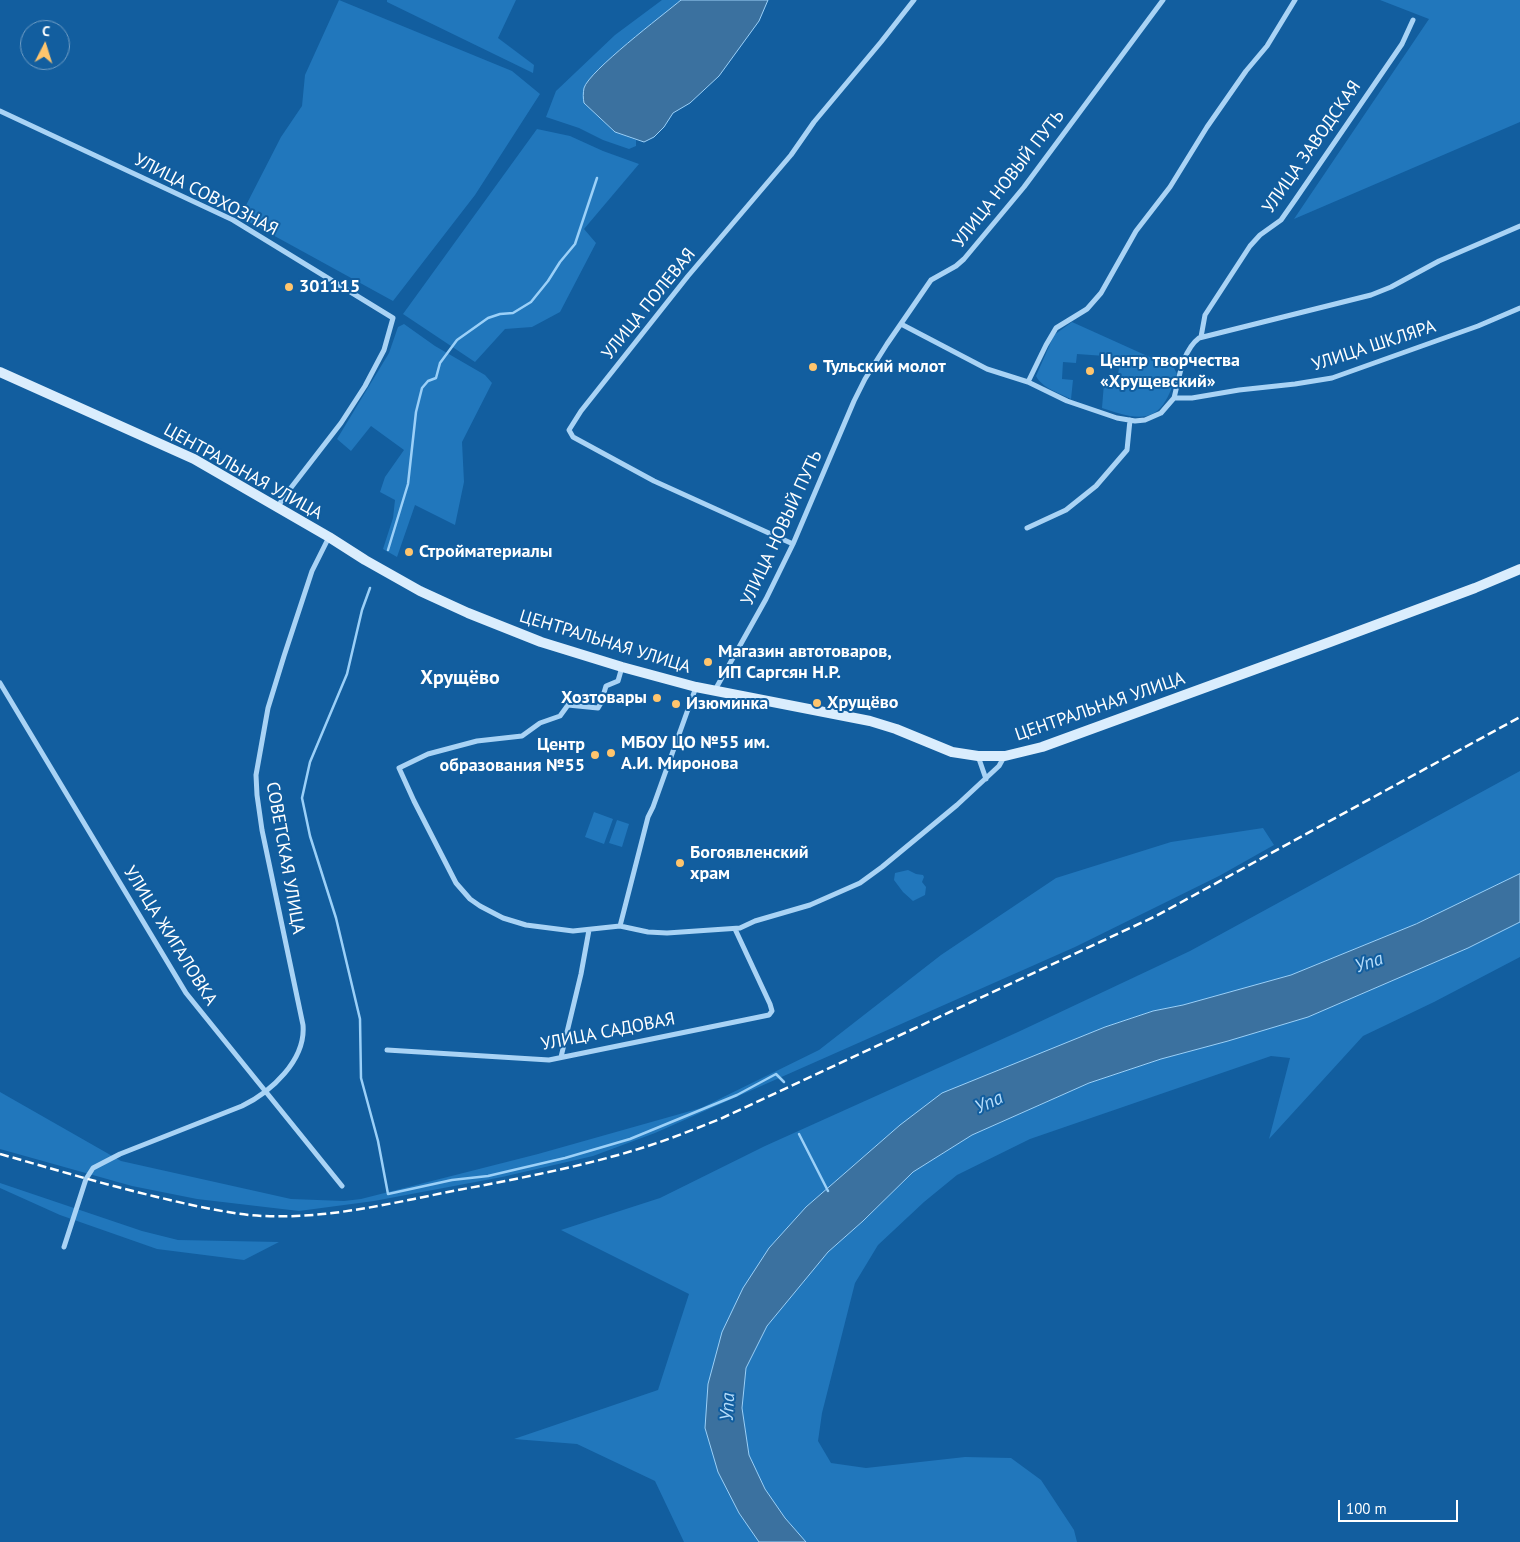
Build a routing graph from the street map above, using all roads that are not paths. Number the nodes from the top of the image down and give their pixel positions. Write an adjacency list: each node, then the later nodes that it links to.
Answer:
1 (914, 0): 17 (street, УЛИЦА ПОЛЕВАЯ)
2 (1163, 0): 8 (street, УЛИЦА НОВЫЙ ПУТЬ)
3 (1294, 0): 11 (street)
4 (1413, 20): 9 (street, УЛИЦА ЗАВОДСКАЯ)
5 (0, 110): 14 (street, УЛИЦА СОВХОЗНАЯ)
6 (1520, 226): 9 (street)
7 (1520, 308): 12 (street, УЛИЦА ШКЛЯРА)
8 (901, 324): 11 (street); 17 (street, УЛИЦА НОВЫЙ ПУТЬ)
9 (1201, 337): 12 (street)
10 (0, 372): 14 (main road, ЦЕНТРАЛЬНАЯ УЛИЦА)
11 (1028, 382): 13 (street)
12 (1174, 398): 13 (street)
13 (1130, 420): 15 (street)
14 (278, 508): 16 (main road, ЦЕНТРАЛЬНАЯ УЛИЦА)
15 (1027, 528)
16 (329, 537): 19 (main road, ЦЕНТРАЛЬНАЯ УЛИЦА); 31 (street, СОВЕТСКАЯ УЛИЦА)
17 (793, 544): 22 (street, УЛИЦА НОВЫЙ ПУТЬ)
18 (1520, 569): 24 (main road, ЦЕНТРАЛЬНАЯ УЛИЦА)
19 (622, 667): 21 (main road, ЦЕНТРАЛЬНАЯ УЛИЦА); 28 (street)
20 (0, 684): 31 (street, УЛИЦА ЖИГАЛОВКА)
21 (696, 687): 22 (main road, ЦЕНТРАЛЬНАЯ УЛИЦА); 26 (street)
22 (715, 690): 23 (main road, ЦЕНТРАЛЬНАЯ УЛИЦА)
23 (978, 756): 24 (main road, ЦЕНТРАЛЬНАЯ УЛИЦА); 25 (street)
24 (1005, 756): 25 (street)
25 (986, 779): 27 (street)
26 (620, 926): 27 (street); 28 (street)
27 (735, 929): 30 (street, УЛИЦА САДОВАЯ)
28 (589, 930): 30 (street)
29 (387, 1050): 30 (street, УЛИЦА САДОВАЯ)
30 (561, 1057)
31 (266, 1092): 32 (street, УЛИЦА ЖИГАЛОВКА); 33 (street, СОВЕТСКАЯ УЛИЦА)
32 (342, 1186)
33 (64, 1247)

